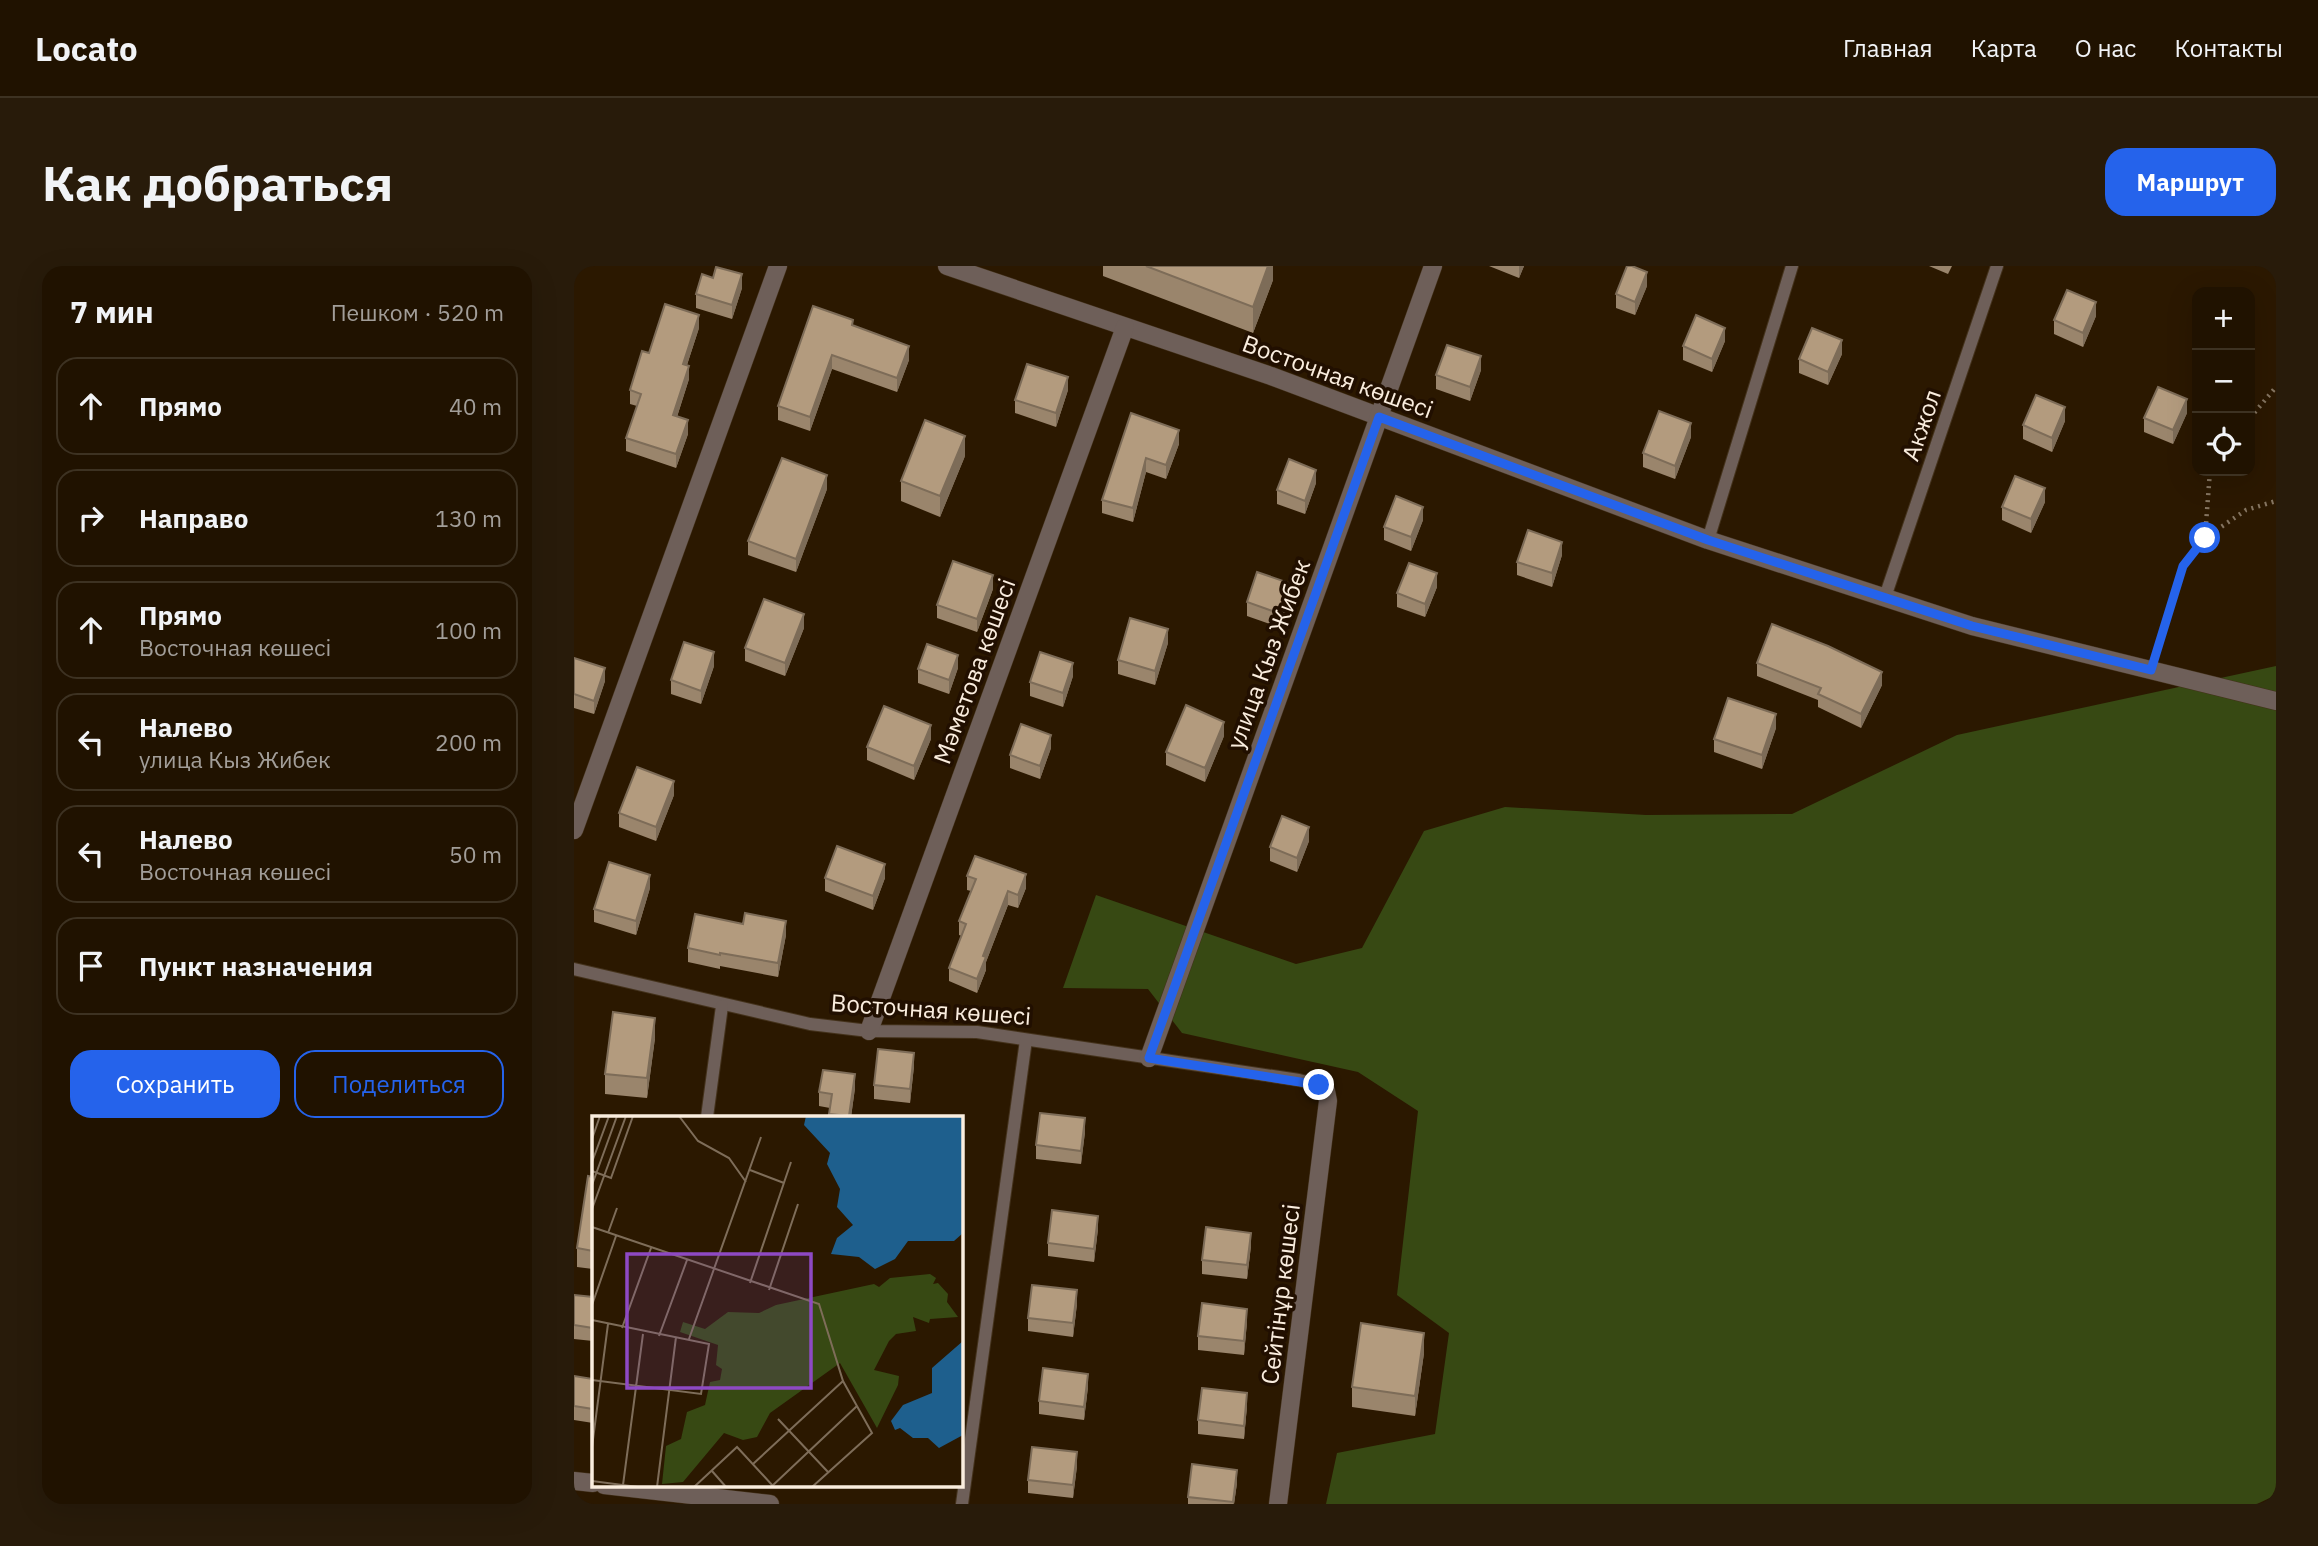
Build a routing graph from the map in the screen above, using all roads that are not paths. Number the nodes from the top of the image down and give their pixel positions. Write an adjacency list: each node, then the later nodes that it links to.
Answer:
1 (778, 266): 11 (street)
2 (947, 266): 6 (street, Восточная көшесі)
3 (1433, 266): 7 (street, улица Кыз Жибек)
4 (1792, 266): 8 (lane)
5 (1997, 266): 9 (lane, Акжол)
6 (1125, 327): 7 (street, Восточная көшесі); 14 (street, Мәметова көшесі)
7 (1379, 417): 8 (street, Восточная көшесі); 16 (street, улица Кыз Жибек)
8 (1708, 540): 9 (street, Восточная көшесі)
9 (1885, 597): 10 (street, Восточная көшесі)
10 (2276, 701)
11 (574, 830)
12 (574, 969): 13 (lane, Восточная көшесі)
13 (722, 1006): 14 (lane, Восточная көшесі); 18 (lane)
14 (869, 1031): 15 (lane, Восточная көшесі)
15 (1026, 1040): 16 (lane, Восточная көшесі); 24 (lane)
16 (1149, 1058): 17 (lane, Восточная көшесі)
17 (1326, 1091): 25 (street, Сейтінұр көшесі)
18 (707, 1116)
19 (574, 1481): 20 (street)
20 (592, 1483)
21 (610, 1486): 22 (street)
22 (655, 1493): 23 (street)
23 (770, 1504)
24 (962, 1504)
25 (1278, 1504)

